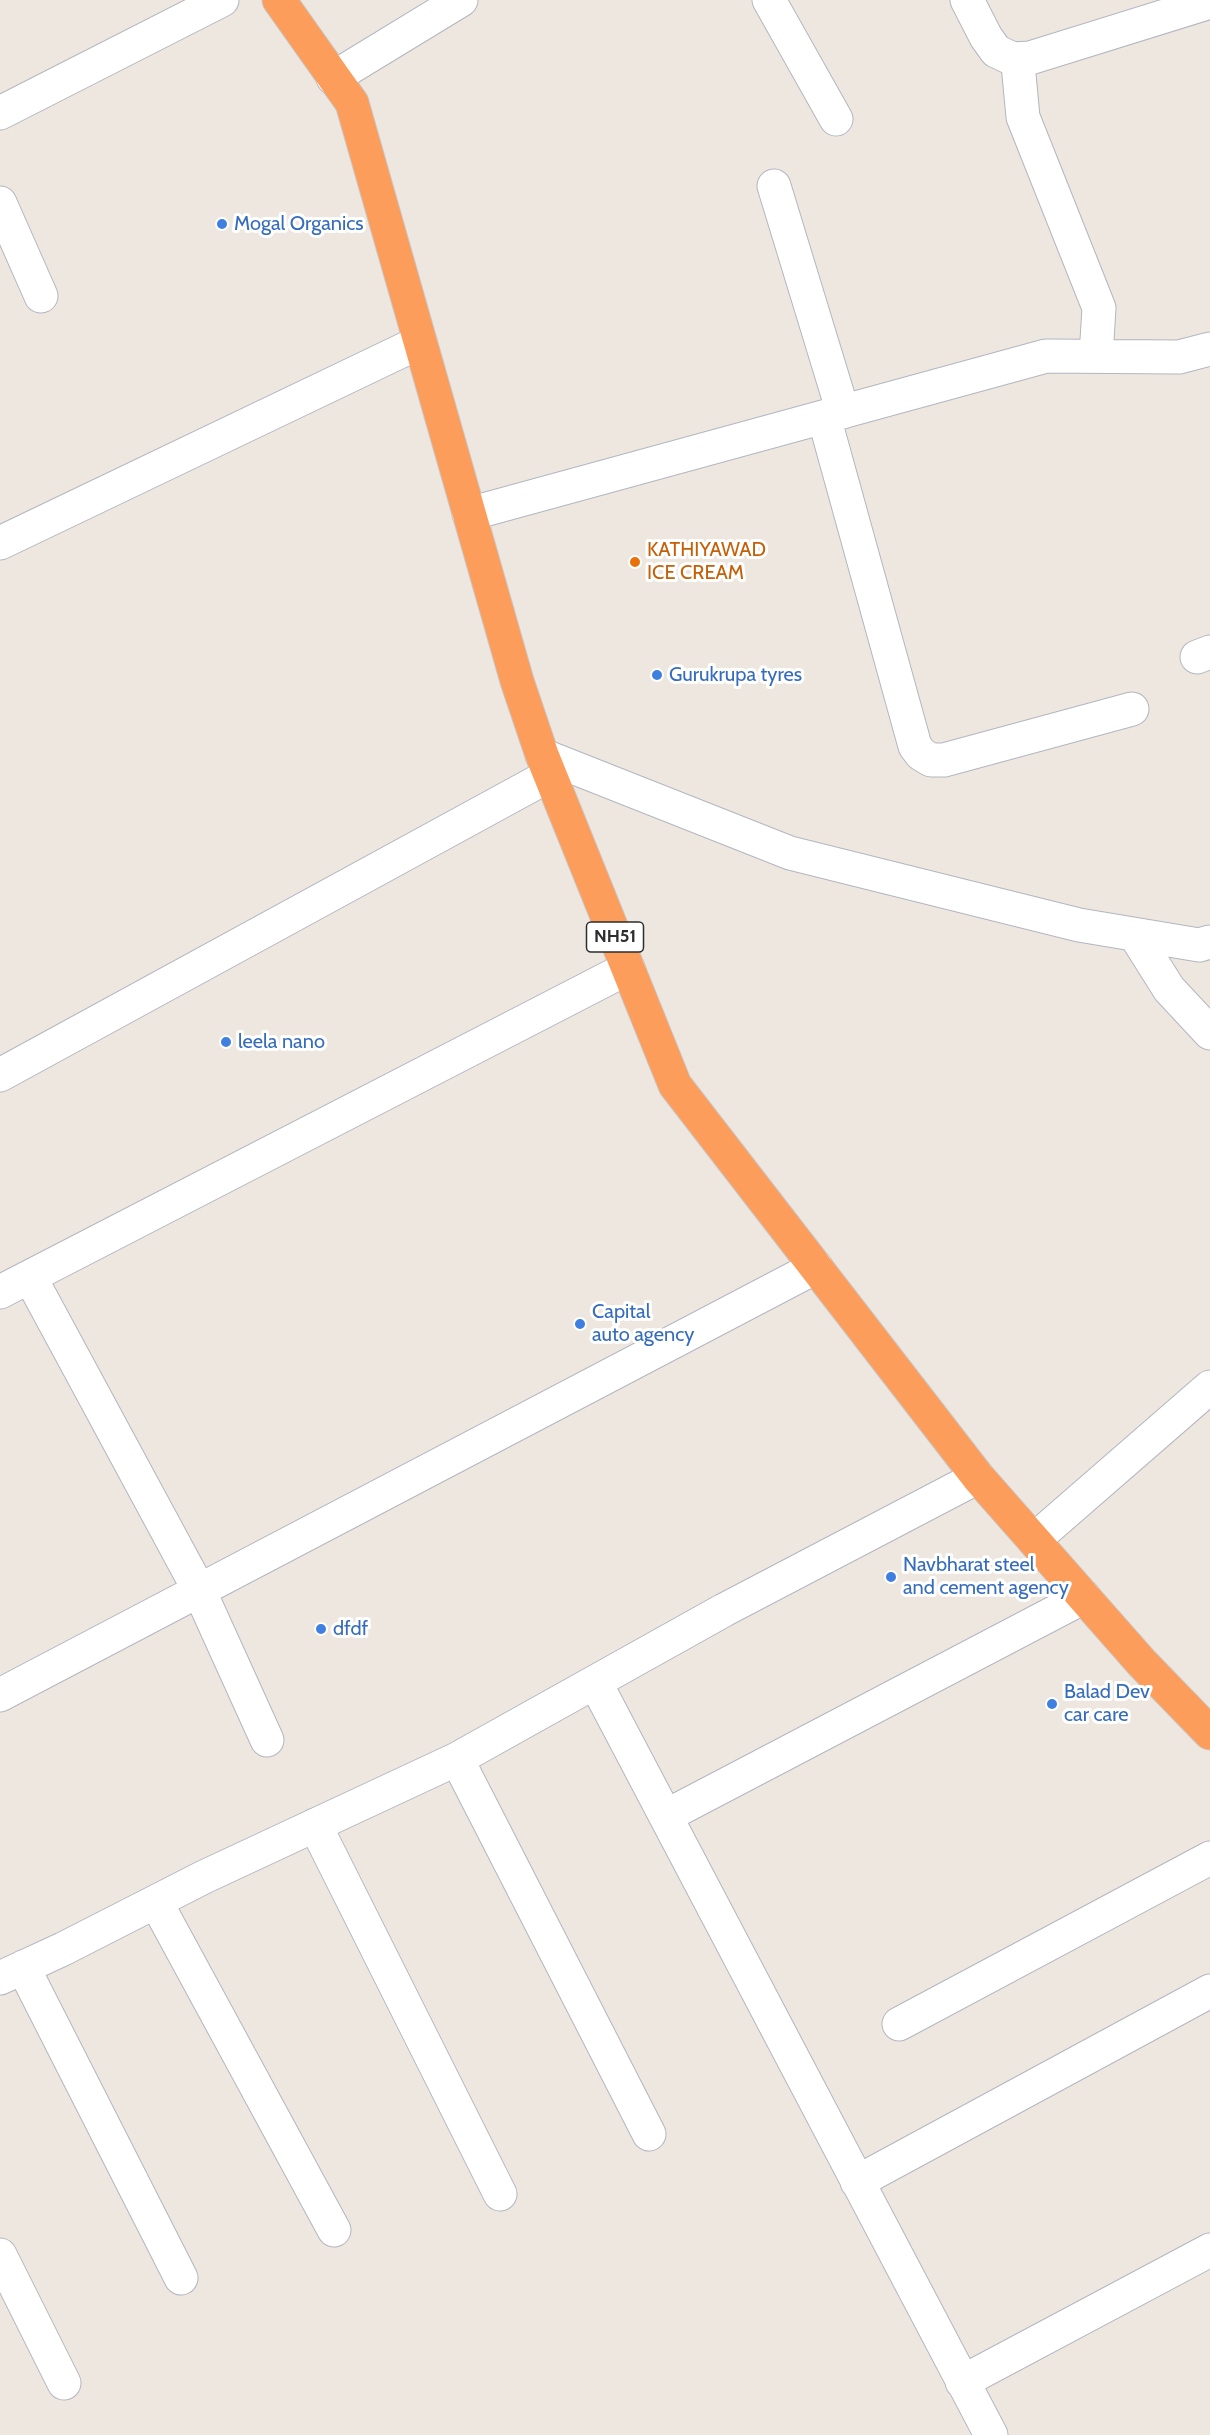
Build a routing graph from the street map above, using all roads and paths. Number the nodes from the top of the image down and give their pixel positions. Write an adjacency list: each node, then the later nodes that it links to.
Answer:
1 (222, 0): 9 (street)
2 (279, 0): 8 (highway, NH51)
3 (461, 0): 8 (street)
4 (769, 0): 10 (street)
5 (967, 0): 7 (street)
6 (1207, 3): 7 (street)
7 (1013, 59): 16 (street)
8 (333, 78): 14 (highway, NH51)
9 (0, 113)
10 (836, 119)
11 (774, 186): 17 (street)
12 (0, 203): 13 (street)
13 (41, 296)
14 (420, 342): 18 (highway, NH51); 19 (street)
15 (1210, 349): 16 (street)
16 (1096, 356): 17 (street)
17 (833, 415): 18 (street); 20 (street)
18 (469, 514): 21 (highway, NH51)
19 (0, 543)
20 (1132, 709)
21 (546, 765): 22 (street); 24 (highway, NH51); 26 (street)
22 (1135, 935): 23 (street); 25 (street)
23 (1210, 942)
24 (628, 968): 27 (highway, NH51); 28 (street)
25 (1210, 1033)
26 (0, 1075)
27 (816, 1267): 31 (highway, NH51); 33 (street)
28 (30, 1277): 29 (street); 33 (street)
29 (0, 1292)
30 (1210, 1387): 32 (street)
31 (978, 1477): 32 (highway, NH51); 35 (street)
32 (1034, 1540): 34 (highway, NH51)
33 (199, 1590): 36 (street); 38 (street)
34 (1084, 1597): 37 (highway, NH51); 40 (street)
35 (596, 1682): 39 (street); 40 (street)
36 (3, 1685)
37 (1210, 1733)
38 (267, 1740)
39 (457, 1759): 41 (street); 47 (street)
40 (666, 1815): 48 (street)
41 (315, 1825): 43 (street); 49 (street)
42 (1210, 1858): 46 (street)
43 (156, 1902): 44 (street); 50 (street)
44 (11, 1973): 53 (street)
45 (1210, 1991): 48 (street)
46 (899, 2024)
47 (649, 2134)
48 (857, 2182): 54 (street)
49 (500, 2194)
50 (334, 2230)
51 (1210, 2250): 54 (street)
52 (0, 2255): 55 (street)
53 (181, 2278)
54 (962, 2382): 56 (street)
55 (64, 2383)
56 (991, 2435)

